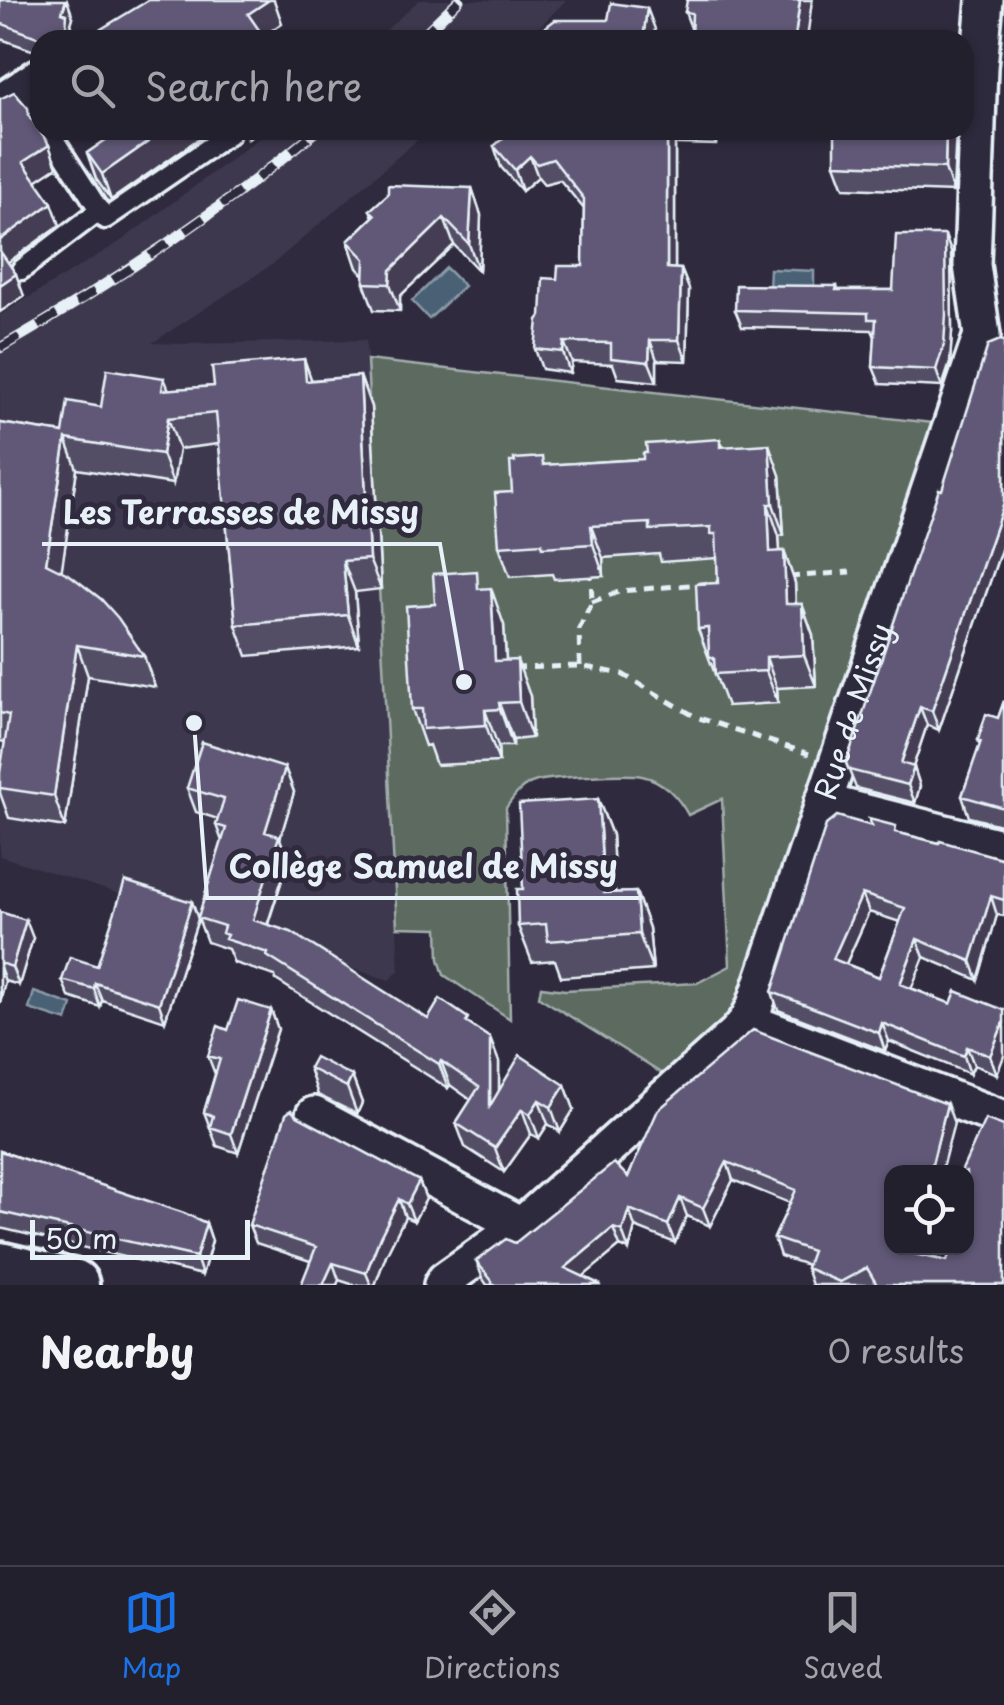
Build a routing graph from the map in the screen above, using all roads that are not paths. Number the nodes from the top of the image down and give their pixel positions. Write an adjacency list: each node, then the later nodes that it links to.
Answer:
1 (985, 0): 6 (street, Rue de Missy)
2 (54, 140): 4 (lane)
3 (221, 140): 4 (lane)
4 (100, 210): 5 (lane)
5 (20, 270)
6 (993, 336): 7 (street, Rue de Missy)
7 (823, 802): 8 (street); 9 (street, Rue de Missy)
8 (1004, 848)
9 (747, 1021): 11 (street); 12 (street, Rue de Missy)
10 (314, 1116): 12 (street)
11 (1004, 1120)
12 (521, 1226): 15 (street, Rue de Missy)
13 (0, 1268): 14 (main road)
14 (73, 1285)
15 (442, 1285)

